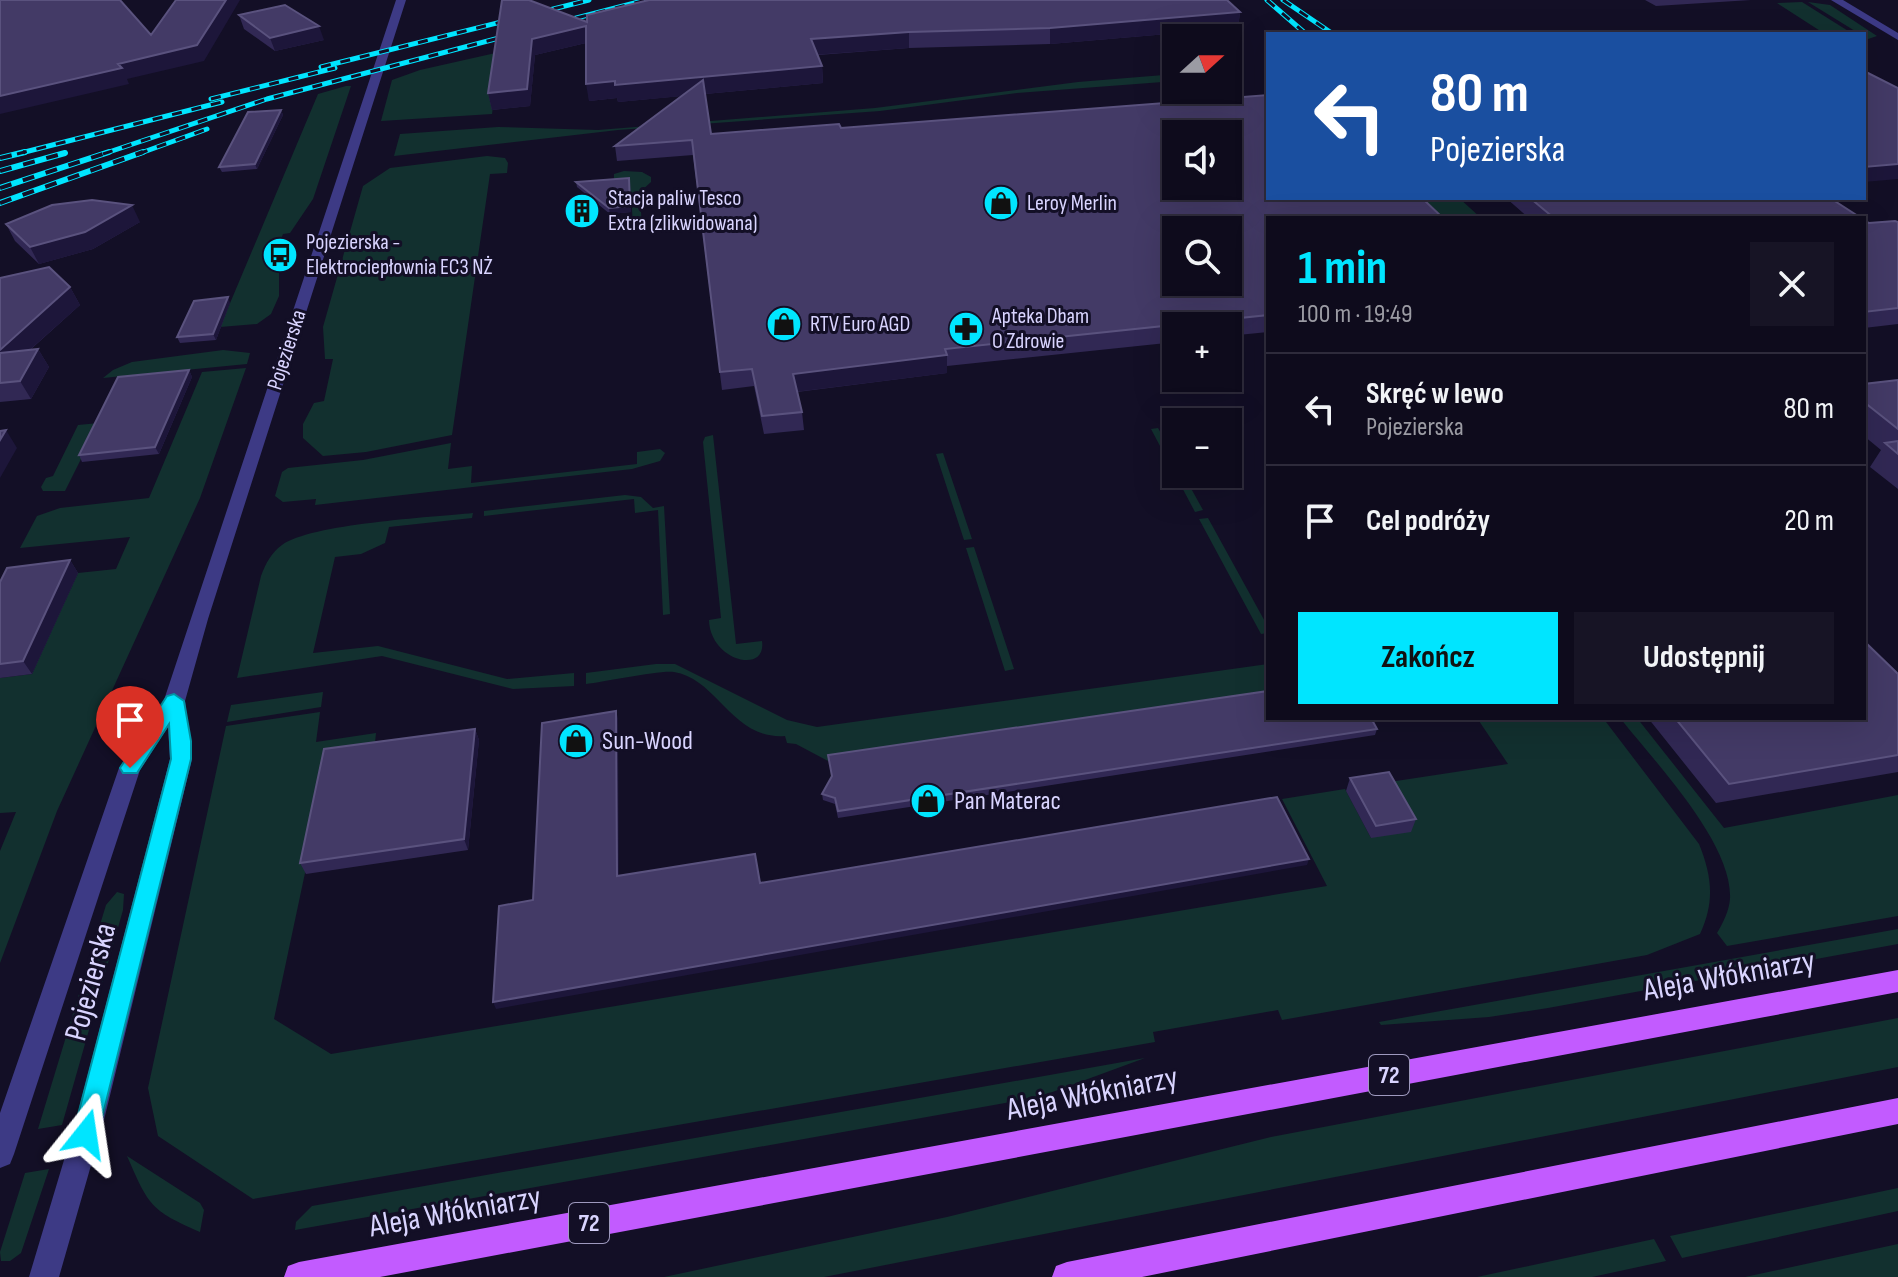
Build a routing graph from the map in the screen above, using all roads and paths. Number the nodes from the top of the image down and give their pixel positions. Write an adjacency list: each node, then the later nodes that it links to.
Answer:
1 (401, 0): 4 (street, Pojezierska)
2 (1836, 0): 3 (street)
3 (1898, 37)
4 (174, 701): 7 (street, Pojezierska); 8 (street, Pojezierska)
5 (1898, 981): 9 (main road, Aleja Włókniarzy / 72)
6 (1898, 1111): 10 (main road)
7 (0, 1154)
8 (44, 1277)
9 (299, 1277)
10 (1067, 1277)

